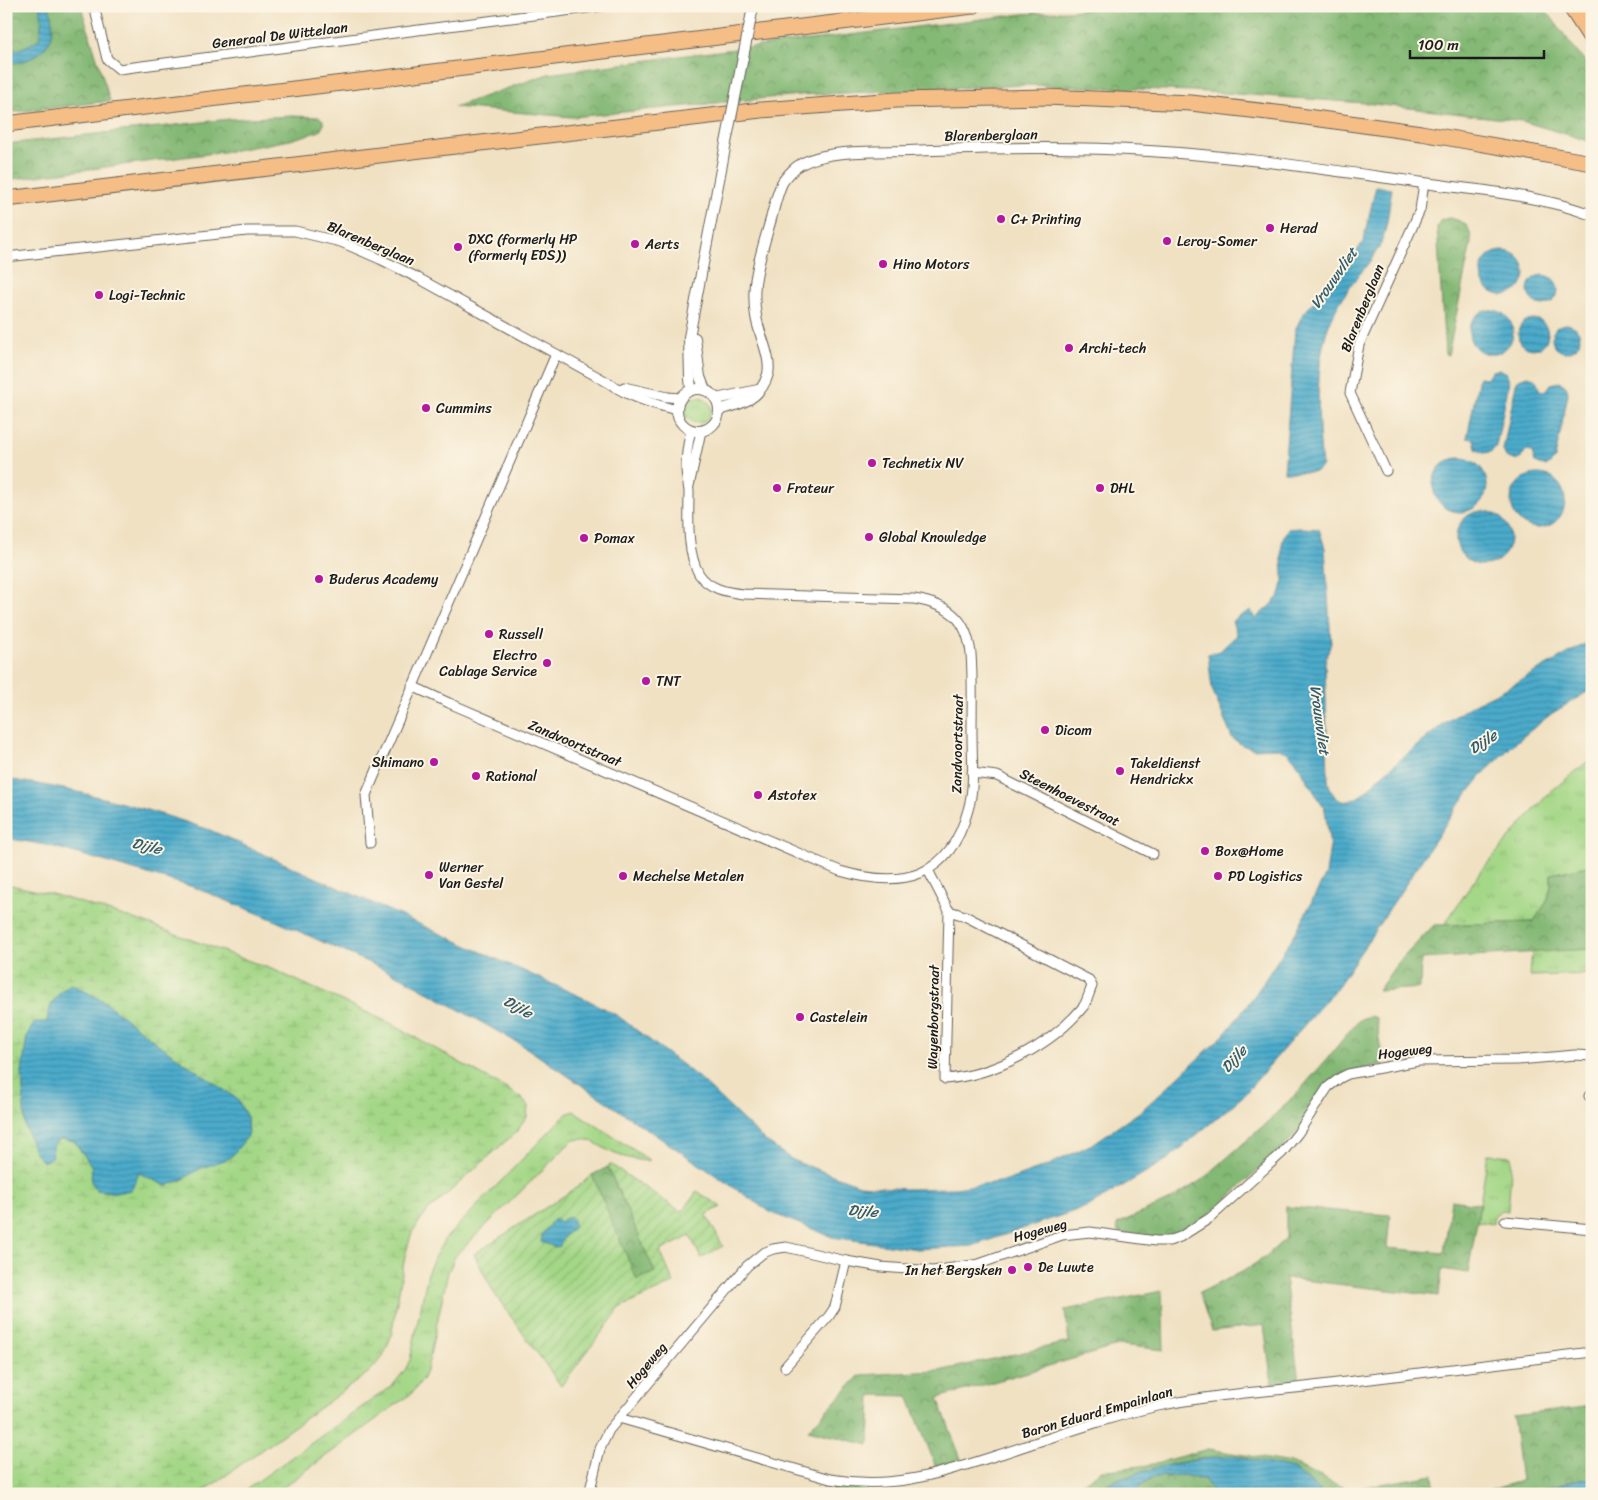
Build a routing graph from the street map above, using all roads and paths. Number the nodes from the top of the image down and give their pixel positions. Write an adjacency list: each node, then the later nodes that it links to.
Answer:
1 (94, 6): 2 (street, Generaal De Wittelaan)
2 (603, 6)
3 (973, 6): 9 (highway)
4 (1570, 6): 8 (highway)
5 (1582, 6): 7 (highway)
6 (753, 7): 15 (street, bridge)
7 (1592, 20)
8 (1592, 40)
9 (6, 124)
10 (1592, 163): 12 (highway)
11 (1424, 183): 13 (street, Blarenberglaan); 20 (street, Blarenberglaan); 26 (street, Blarenberglaan)
12 (6, 199)
13 (1592, 215)
14 (6, 257): 16 (street, Blarenberglaan)
15 (693, 318): 18 (street); 19 (street)
16 (556, 354): 17 (street, Blarenberglaan); 27 (street)
17 (609, 383): 21 (street, Blarenberglaan); 23 (street, Blarenberglaan)
18 (691, 390): 19 (street); 21 (street)
19 (704, 390): 22 (street)
20 (758, 390): 22 (street); 24 (street, Blarenberglaan)
21 (680, 398): 23 (street)
22 (716, 399): 24 (street)
23 (677, 410): 25 (street)
24 (718, 410): 25 (street)
25 (696, 430): 28 (street, Zandvoortstraat)
26 (1386, 471)
27 (412, 686): 29 (street); 31 (street, Zandvoortstraat)
28 (972, 773): 30 (street, Steenhoevestraat); 31 (street, Zandvoortstraat)
29 (370, 842)
30 (1153, 854)
31 (928, 870): 32 (street, Wayenborgstraat)
32 (949, 911): 32 (street, Wayenborgstraat)
33 (1592, 1056): 36 (street, Hogeweg)
34 (1505, 1221): 35 (street)
35 (1592, 1229)
36 (846, 1261): 38 (street); 39 (street, Hogeweg)
37 (1592, 1352): 39 (street, Baron Eduard Empainlaan)
38 (785, 1368)
39 (620, 1418): 40 (street, Hogeweg)
40 (588, 1494)

